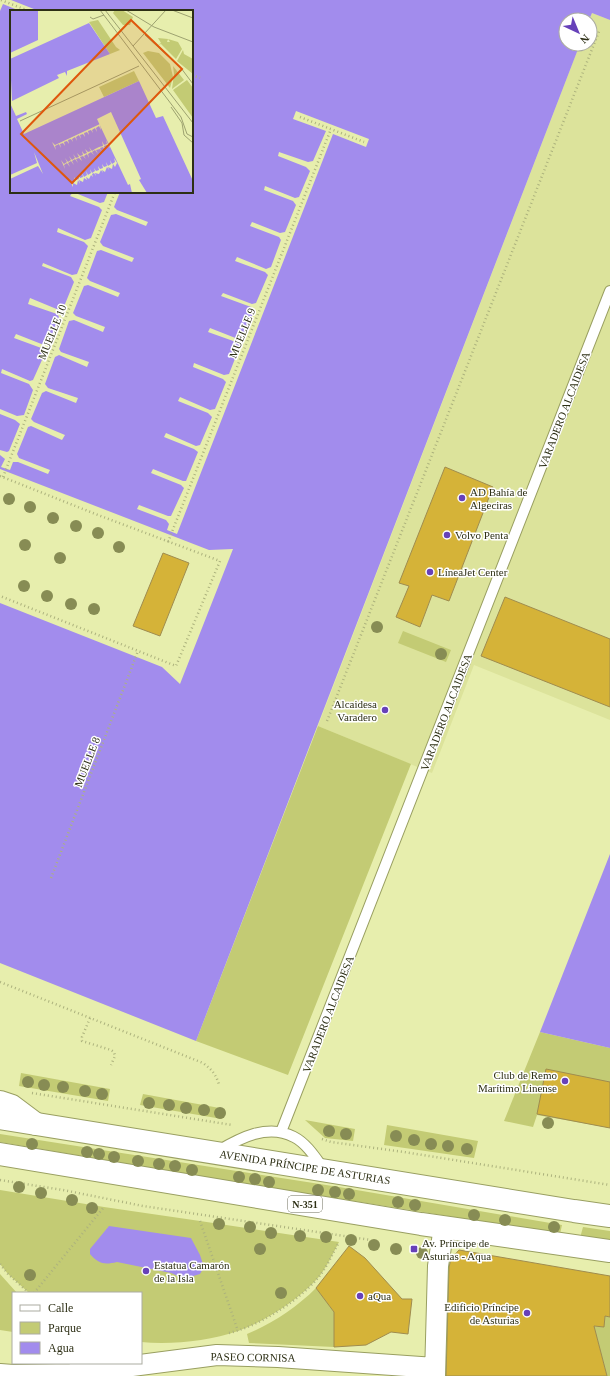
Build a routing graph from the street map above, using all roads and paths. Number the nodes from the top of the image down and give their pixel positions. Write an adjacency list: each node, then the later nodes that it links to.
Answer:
1 (0, 0): 2 (path)
2 (26, 10)
3 (600, 28): 15 (path)
4 (193, 75): 5 (path)
5 (200, 78)
6 (300, 117): 7 (path)
7 (331, 129): 8 (path); 12 (path, MUELLE 9)
8 (364, 142)
9 (115, 193): 11 (path, MUELLE 10)
10 (610, 291): 24 (lane, VARADERO ALCAIDESA)
11 (2, 476): 12 (path)
12 (168, 542): 14 (path)
13 (0, 596): 14 (path)
14 (138, 651): 16 (path, MUELLE 8)
15 (327, 721)
16 (51, 878)
17 (0, 982): 18 (path)
18 (90, 1018): 19 (path); 20 (path)
19 (111, 1065)
20 (219, 1085)
21 (0, 1102): 23 (main road)
22 (0, 1118): 23 (main road, AVENIDA PRÍNCIPE DE ASTURIAS)
23 (36, 1124): 25 (main road, AVENIDA PRÍNCIPE DE ASTURIAS)
24 (281, 1132): 25 (lane); 27 (lane)
25 (214, 1153): 27 (main road, AVENIDA PRÍNCIPE DE ASTURIAS)
26 (0, 1154): 32 (main road, N-351)
27 (326, 1171): 30 (main road, AVENIDA PRÍNCIPE DE ASTURIAS)
28 (0, 1180): 33 (path)
29 (104, 1207): 38 (path)
30 (610, 1216)
31 (200, 1221): 39 (path)
32 (444, 1227): 35 (main road, N-351); 41 (street)
33 (377, 1240)
34 (339, 1242): 39 (path)
35 (610, 1251)
36 (0, 1264): 37 (path)
37 (28, 1292)
38 (35, 1292)
39 (238, 1331): 40 (path)
40 (223, 1334)
41 (435, 1372): 42 (street, PASEO CORNISA)
42 (0, 1374)

